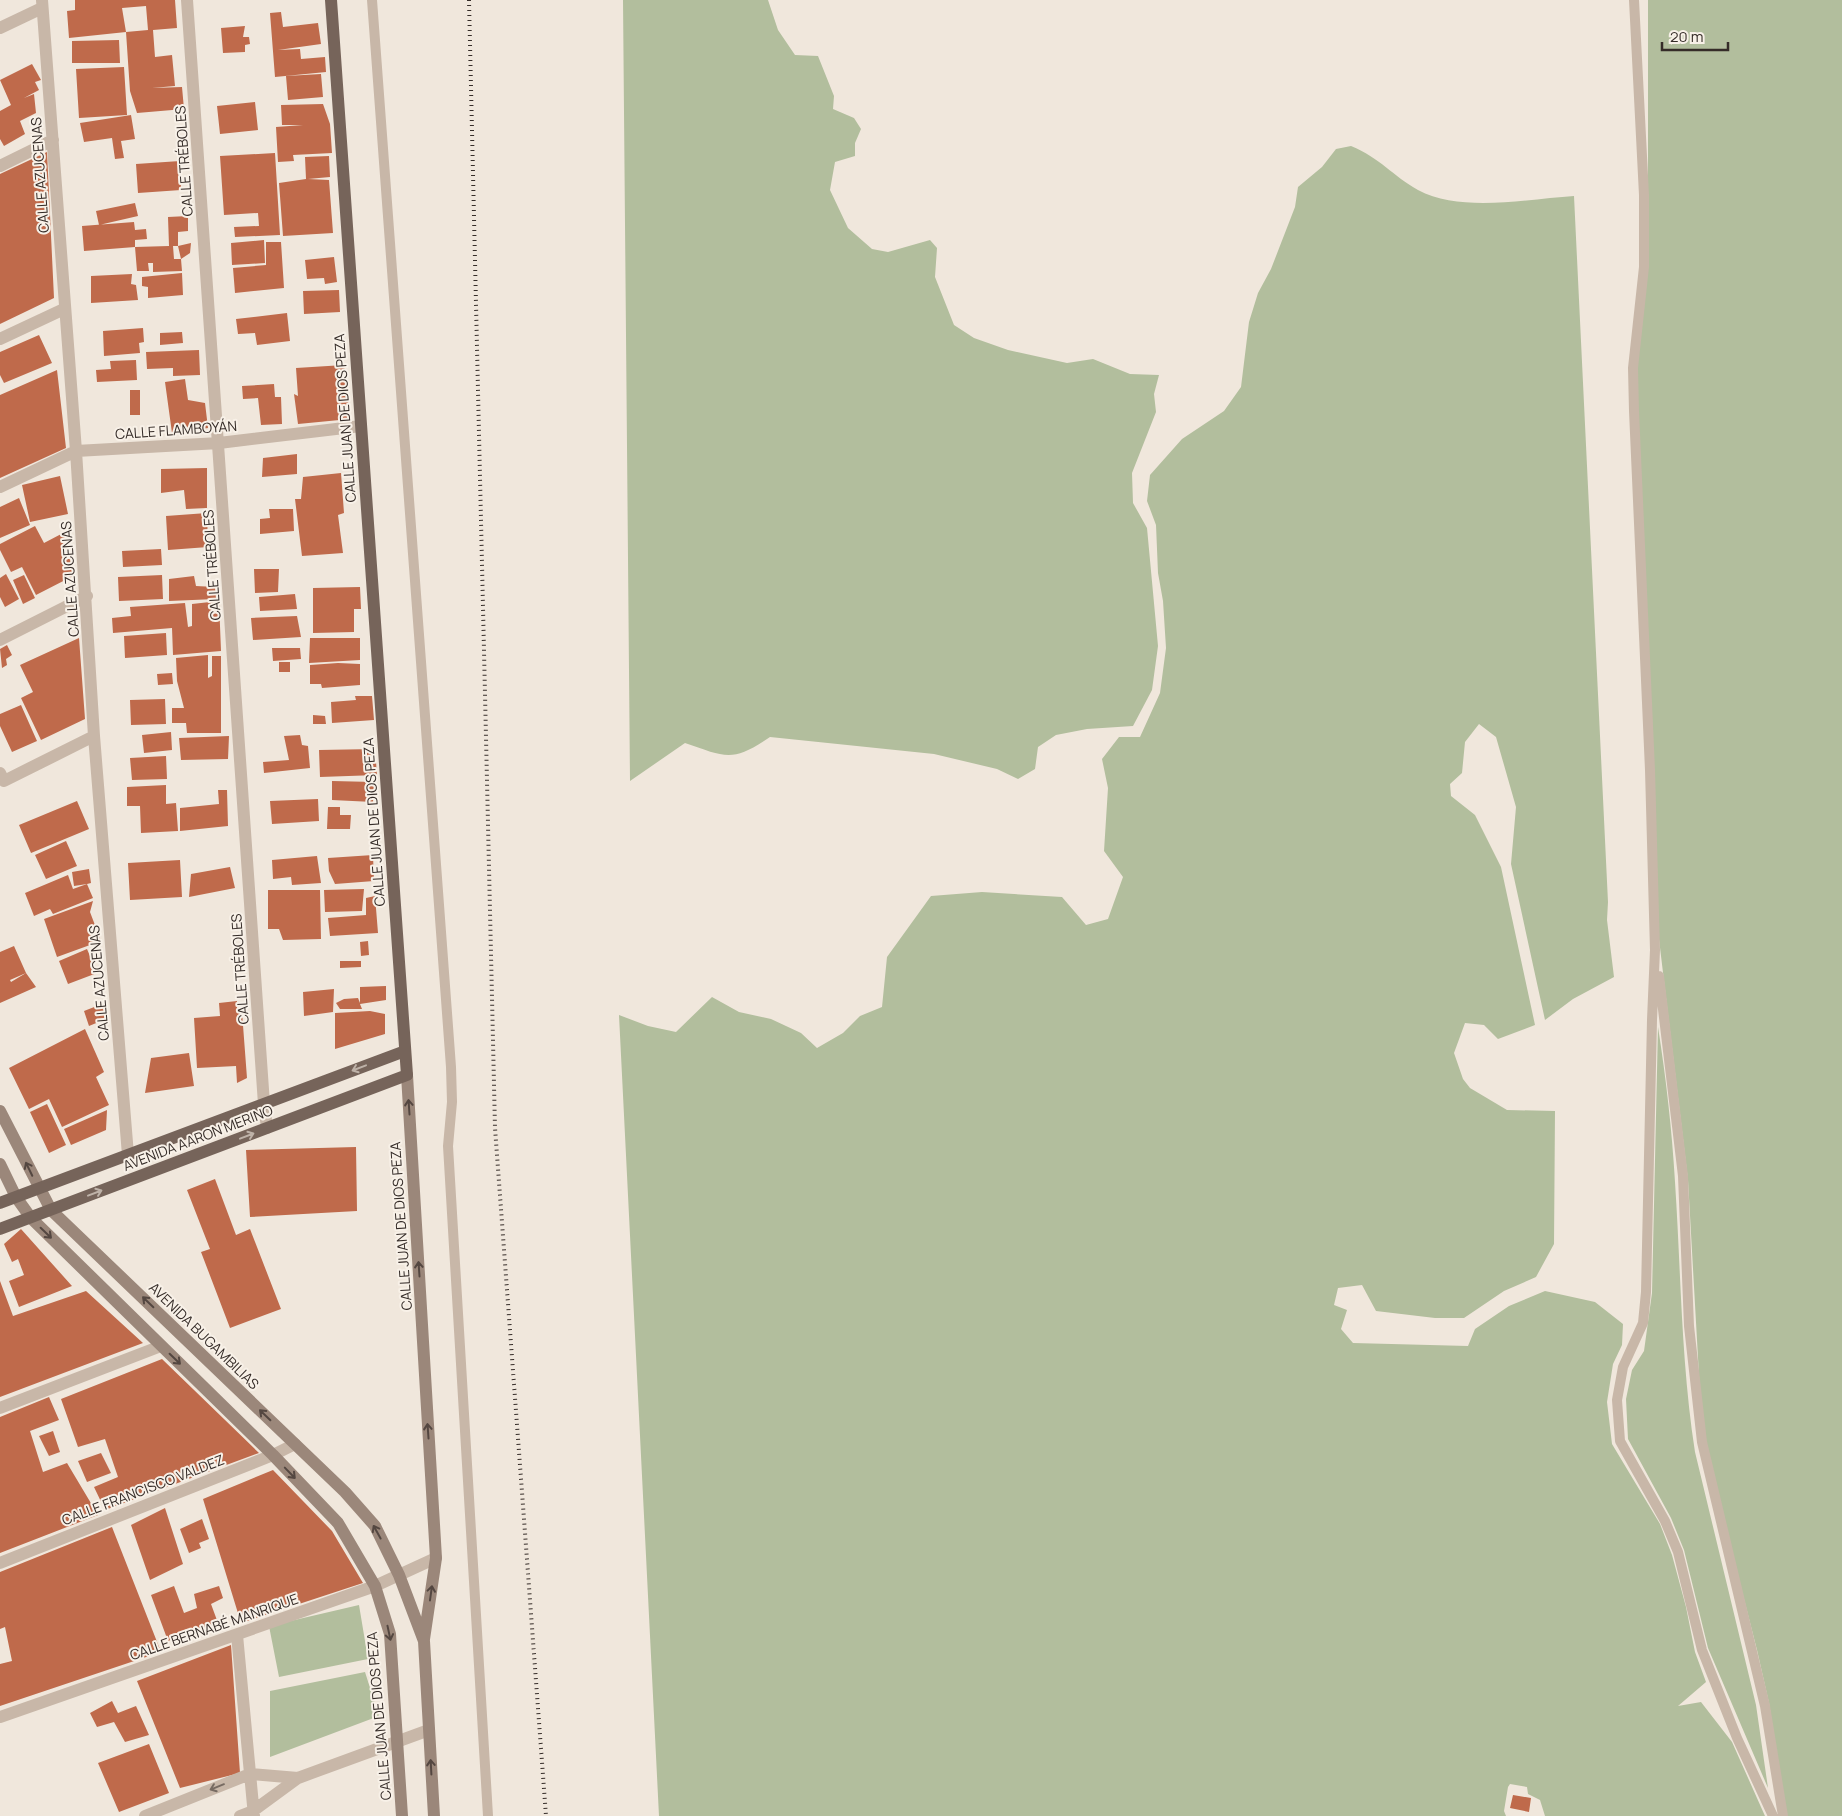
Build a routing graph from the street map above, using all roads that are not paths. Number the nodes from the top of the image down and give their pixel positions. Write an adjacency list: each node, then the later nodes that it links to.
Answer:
1 (187, 0): 12 (street, CALLE TRÉBOLES)
2 (331, 0): 11 (main road, CALLE JUAN DE DIOS PEZA)
3 (372, 0): 53 (lane)
4 (1634, 0): 19 (lane)
5 (42, 4): 6 (street); 7 (street, CALLE AZUCENAS)
6 (0, 28)
7 (53, 140): 8 (street); 9 (street, CALLE AZUCENAS)
8 (0, 166)
9 (64, 309): 10 (street); 13 (street, CALLE AZUCENAS)
10 (0, 339)
11 (361, 426): 12 (street, CALLE FLAMBOYÁN); 20 (main road, CALLE JUAN DE DIOS PEZA)
12 (219, 443): 13 (street, CALLE FLAMBOYÁN); 22 (street, CALLE TRÉBOLES)
13 (76, 451): 14 (street, CALLE FLAMBOYÁN); 15 (street, CALLE AZUCENAS)
14 (0, 487)
15 (87, 596): 16 (street); 17 (street, CALLE AZUCENAS)
16 (0, 640)
17 (94, 736): 18 (street); 25 (street, CALLE AZUCENAS)
18 (0, 773)
19 (1655, 950): 54 (lane); 55 (lane)
20 (405, 1051): 21 (main road, CALLE JUAN DE DIOS PEZA); 22 (main road, AVENIDA AARON MERINO, one-way to 22)
21 (407, 1075): 24 (main road, AVENIDA AARON MERINO); 37 (main road, CALLE JUAN DE DIOS PEZA, one-way to 21)
22 (264, 1104): 24 (street, CALLE TRÉBOLES); 25 (main road, AVENIDA AARON MERINO)
23 (0, 1111): 27 (main road, AVENIDA BUGAMBILIAS, one-way to 23)
24 (267, 1128): 30 (main road, AVENIDA AARON MERINO, one-way to 24)
25 (128, 1155): 27 (main road, AVENIDA AARON MERINO)
26 (0, 1164): 28 (main road)
27 (38, 1189): 28 (main road, AVENIDA AARON MERINO); 30 (main road, AVENIDA BUGAMBILIAS)
28 (16, 1197): 29 (main road, AVENIDA AARON MERINO); 31 (main road)
29 (0, 1203)
30 (51, 1210): 31 (main road, AVENIDA AARON MERINO); 35 (main road, AVENIDA BUGAMBILIAS, one-way to 30)
31 (30, 1218): 32 (main road, AVENIDA AARON MERINO); 33 (main road, one-way to 33)
32 (0, 1229)
33 (162, 1346): 34 (street); 36 (main road, one-way to 36)
34 (0, 1408)
35 (296, 1444): 36 (street, CALLE FRANCISCO VALDEZ); 39 (main road, AVENIDA BUGAMBILIAS, one-way to 35)
36 (273, 1455): 38 (street, CALLE FRANCISCO VALDEZ); 40 (main road, one-way to 40)
37 (436, 1558): 39 (street, CALLE BERNABÉ MANRIQUE); 42 (main road, CALLE JUAN DE DIOS PEZA, one-way to 37)
38 (0, 1563)
39 (400, 1575): 40 (street, CALLE BERNABÉ MANRIQUE); 42 (main road, CALLE JUAN DE DIOS PEZA)
40 (375, 1586): 41 (street, CALLE BERNABÉ MANRIQUE); 45 (main road, CALLE JUAN DE DIOS PEZA, one-way to 45)
41 (237, 1635): 43 (street, CALLE BERNABÉ MANRIQUE); 46 (street)
42 (424, 1641): 44 (main road, CALLE JUAN DE DIOS PEZA)
43 (0, 1717)
44 (429, 1730): 45 (street); 52 (main road, CALLE JUAN DE DIOS PEZA, one-way to 44)
45 (398, 1741): 47 (street); 51 (main road, CALLE JUAN DE DIOS PEZA)
46 (250, 1774): 47 (street); 48 (street); 49 (street, one-way to 49)
47 (298, 1778): 48 (street)
48 (254, 1813): 50 (street)
49 (145, 1816)
50 (240, 1816)
51 (402, 1816)
52 (434, 1816)
53 (488, 1816)
54 (1773, 1816)
55 (1783, 1816)

